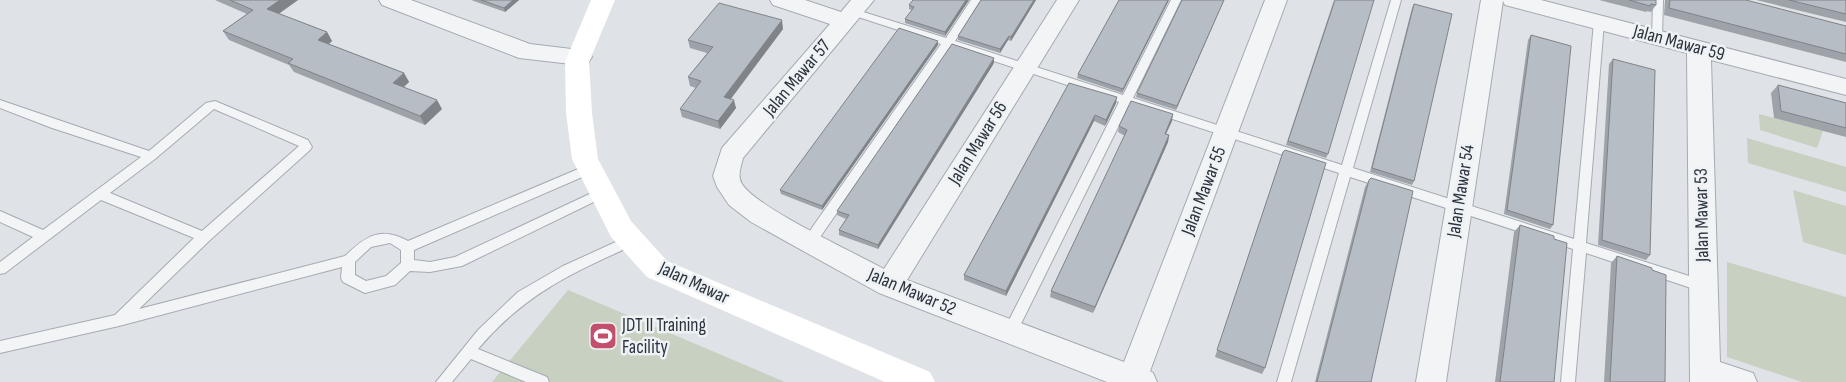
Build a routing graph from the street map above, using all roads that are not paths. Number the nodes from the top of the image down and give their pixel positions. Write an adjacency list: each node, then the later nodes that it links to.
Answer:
1 (390, 0): 17 (street)
2 (603, 0): 17 (street, Jalan Mawar)
3 (781, 0): 12 (street)
4 (976, 0): 15 (lane)
5 (1068, 0): 18 (street, Jalan Mawar 56)
6 (1176, 0): 20 (lane)
7 (1276, 0): 22 (street, Jalan Mawar 55)
8 (1396, 0): 25 (lane)
9 (1492, 0): 28 (street, Jalan Mawar 54)
10 (1513, 0): 13 (street, Jalan Mawar 59)
11 (1658, 0): 14 (lane)
12 (854, 11): 15 (lane); 23 (street, Jalan Mawar 57)
13 (1599, 22): 14 (street, Jalan Mawar 59); 34 (lane)
14 (1657, 38): 16 (street, Jalan Mawar 59)
15 (948, 43): 18 (lane); 33 (lane)
16 (1699, 48): 19 (street, Jalan Mawar 59); 40 (street, Jalan Mawar 53)
17 (580, 57): 26 (street, Jalan Mawar)
18 (1025, 68): 20 (lane); 39 (street, Jalan Mawar 56)
19 (1846, 87)
20 (1126, 100): 22 (lane); 42 (lane)
21 (0, 104): 24 (lane)
22 (1226, 131): 25 (lane); 46 (street, Jalan Mawar 55)
23 (731, 155): 33 (street, Jalan Mawar 52)
24 (151, 156): 27 (lane); 31 (lane)
25 (1346, 170): 28 (lane); 50 (lane)
26 (596, 181): 32 (street, Jalan Mawar); 35 (lane); 37 (lane)
27 (100, 194): 30 (lane); 31 (lane)
28 (1459, 207): 34 (lane); 51 (street, Jalan Mawar 54)
29 (0, 216): 30 (lane)
30 (44, 236): 38 (lane)
31 (204, 237): 41 (lane)
32 (630, 240): 44 (lane); 49 (street, Jalan Mawar)
33 (809, 242): 39 (street, Jalan Mawar 52)
34 (1580, 246): 40 (lane); 52 (lane)
35 (408, 247): 36 (lane); 37 (lane)
36 (349, 260): 37 (lane); 41 (lane)
37 (407, 265)
38 (0, 270)
39 (890, 285): 42 (street, Jalan Mawar 52)
40 (1703, 286): 45 (street, Jalan Mawar 53)
41 (119, 320): 43 (lane)
42 (1010, 332): 46 (street, Jalan Mawar 52)
43 (0, 347)
44 (469, 352): 47 (lane); 48 (lane)
45 (1705, 376): 53 (street)
46 (1135, 381)
47 (443, 382)
48 (542, 382)
49 (919, 382)
50 (1284, 382)
51 (1431, 382)
52 (1568, 382)
53 (1742, 382)

